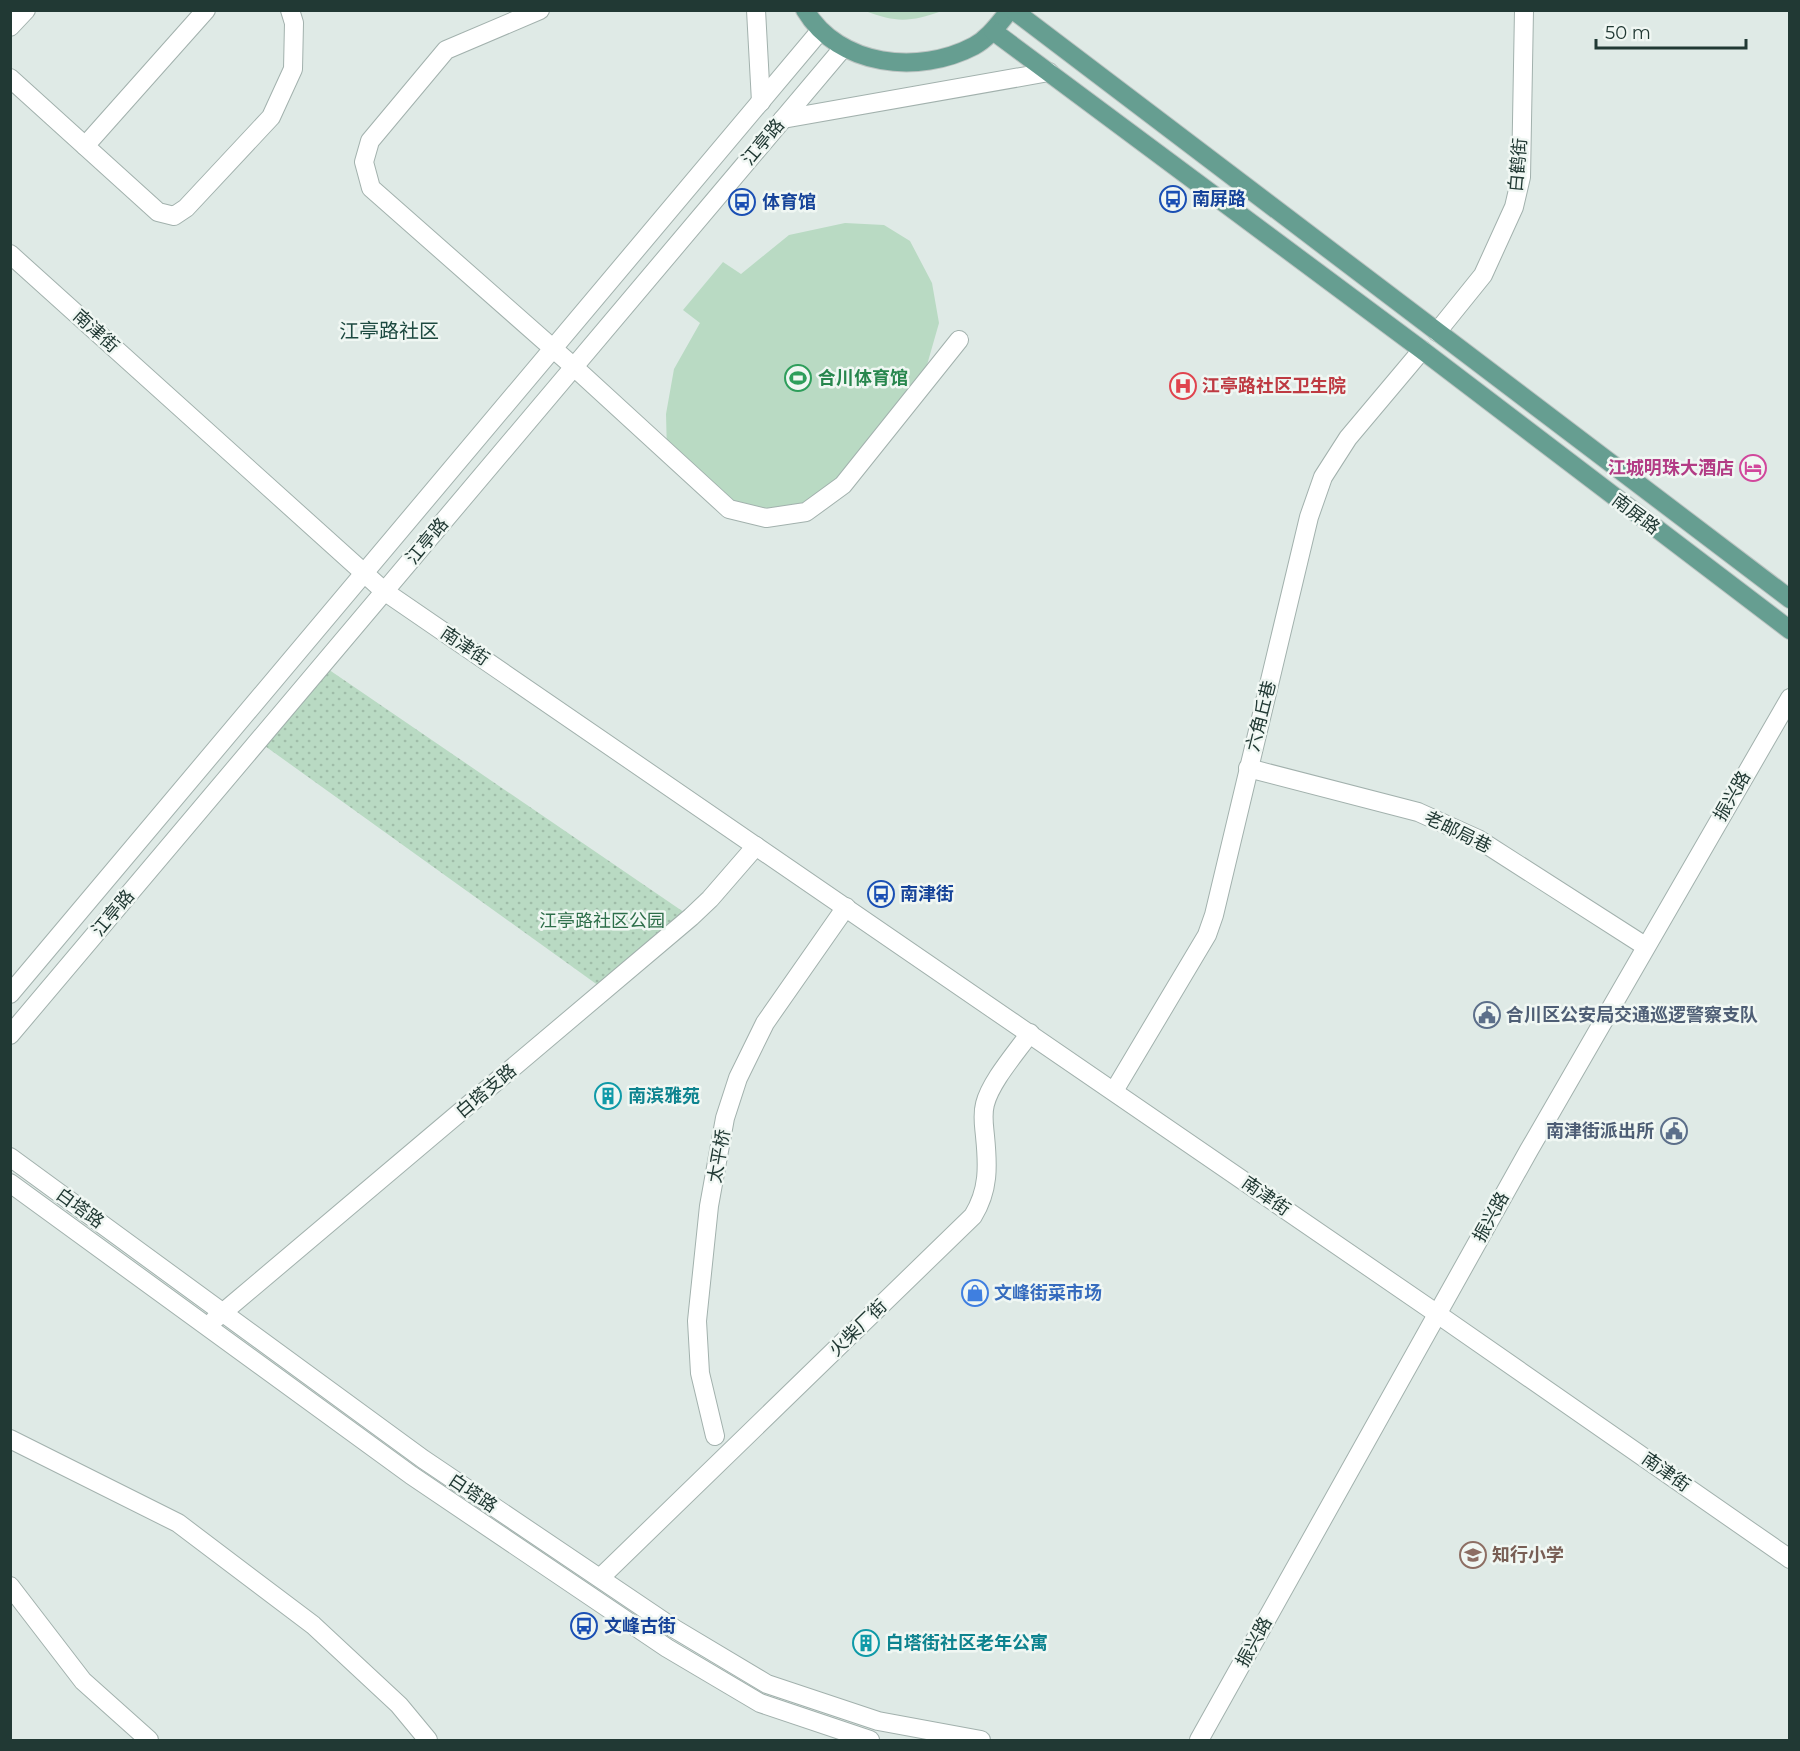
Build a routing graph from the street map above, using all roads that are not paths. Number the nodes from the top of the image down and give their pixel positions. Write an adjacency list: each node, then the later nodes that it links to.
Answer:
1 (26, 10): 9 (street)
2 (206, 10): 17 (street)
3 (290, 10): 17 (street)
4 (756, 10): 15 (street)
5 (805, 10): 10 (main road)
6 (1011, 10): 11 (main road); 19 (main road, 南屏路)
7 (1524, 10): 19 (street, 白鹤街)
8 (536, 11): 21 (street)
9 (10, 27)
10 (820, 31): 12 (main road); 15 (street, 江亭路)
11 (993, 31): 12 (main road); 13 (main road, 南屏路)
12 (843, 48): 16 (street, 江亭路)
13 (1049, 72): 16 (street); 22 (main road, 南屏路)
14 (10, 78): 17 (street)
15 (761, 102): 21 (street, 江亭路)
16 (783, 119): 23 (street, 江亭路)
17 (85, 146)
18 (10, 254): 24 (street, 南津街)
19 (1437, 332): 26 (main road, 南屏路)
20 (959, 340): 23 (street)
21 (553, 349): 23 (street); 24 (street, 江亭路)
22 (1422, 350): 27 (main road, 南屏路); 29 (street, 六角丘巷)
23 (574, 367): 25 (street, 江亭路)
24 (364, 573): 25 (street, 南津街); 33 (street, 江亭路)
25 (384, 591): 30 (street, 南津街); 35 (street, 江亭路)
26 (1790, 598)
27 (1790, 630)
28 (1790, 698): 32 (street, 振兴路)
29 (1248, 768): 32 (street, 老邮局巷); 36 (street, 六角丘巷)
30 (756, 846): 31 (street, 南津街); 39 (street, 白塔支路)
31 (846, 907): 34 (street, 南津街); 42 (street, 太平桥)
32 (1645, 946): 40 (street, 振兴路)
33 (10, 994)
34 (1029, 1033): 36 (street, 南津街); 45 (street, 火柴厂街)
35 (10, 1035)
36 (1114, 1091): 40 (street, 南津街)
37 (10, 1157): 39 (street, 白塔路)
38 (10, 1183): 41 (street, 白塔路)
39 (223, 1312): 41 (street, 白塔支路); 45 (street, 白塔路)
40 (1436, 1313): 44 (street, 南津街); 47 (street, 振兴路)
41 (207, 1326): 50 (street, 白塔路)
42 (715, 1436)
43 (10, 1439): 49 (street)
44 (1786, 1550)
45 (600, 1578): 51 (street, 白塔路)
46 (10, 1586): 48 (street)
47 (1198, 1737)
48 (149, 1740)
49 (428, 1740)
50 (870, 1740)
51 (981, 1740)

